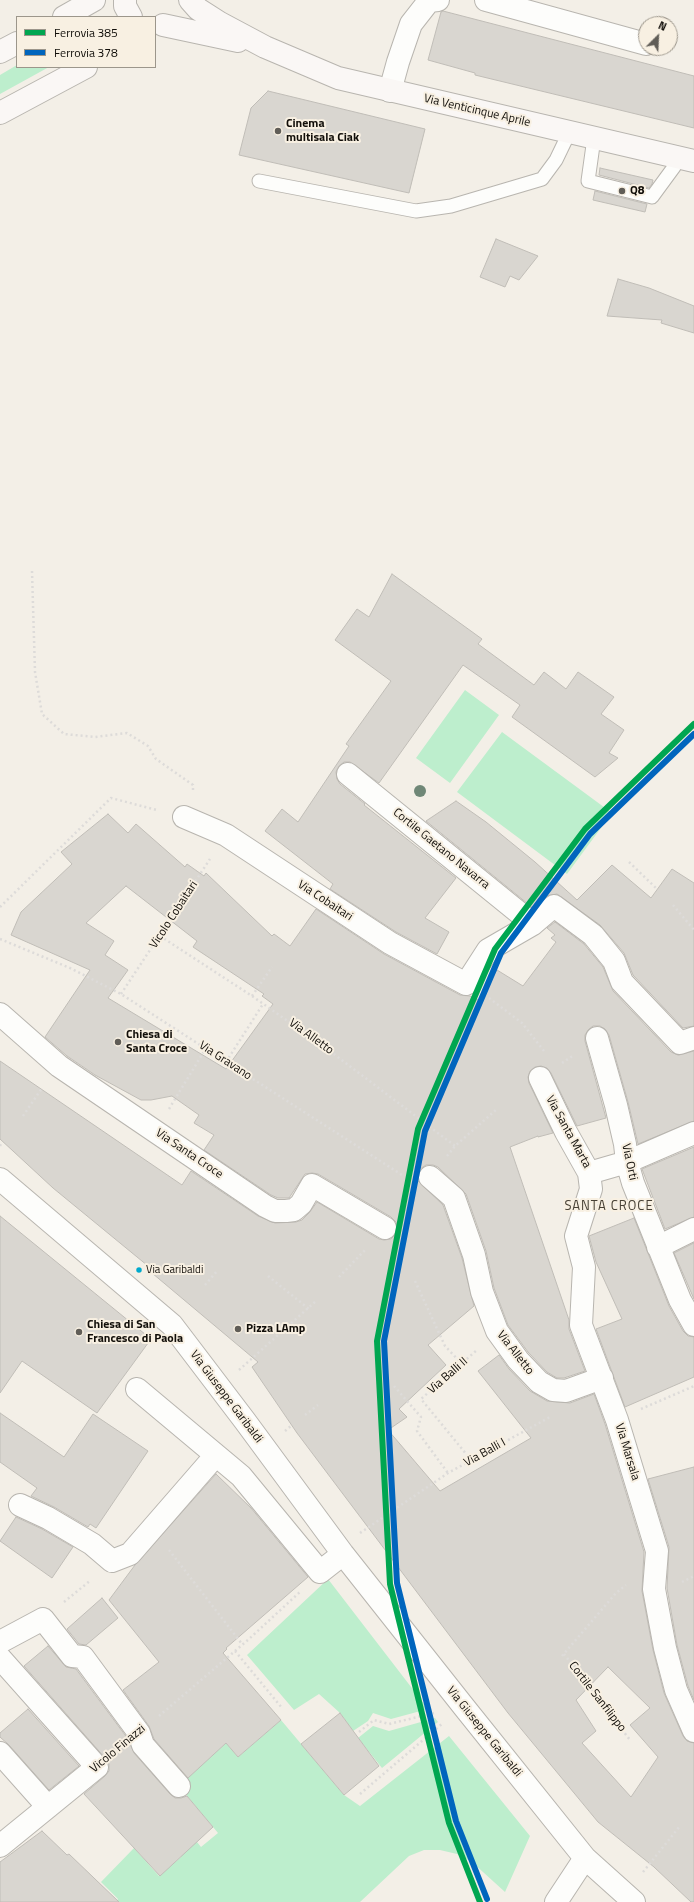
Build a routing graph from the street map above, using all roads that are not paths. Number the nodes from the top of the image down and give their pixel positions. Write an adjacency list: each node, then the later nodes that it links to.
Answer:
1 (94, 0): 7 (main road)
2 (125, 0): 8 (main road)
3 (179, 0): 9 (main road)
4 (190, 0): 12 (main road)
5 (438, 0): 15 (street)
6 (486, 0): 10 (street)
7 (66, 16)
8 (130, 16)
9 (158, 27): 12 (main road)
10 (638, 42)
11 (16, 44): 13 (main road)
12 (265, 47): 15 (main road, Via Venticinque Aprile)
13 (0, 52)
14 (84, 68): 16 (main road)
15 (390, 91): 17 (main road, Via Venticinque Aprile)
16 (0, 113)
17 (569, 133): 18 (main road, Via Venticinque Aprile); 20 (lane)
18 (594, 138): 19 (main road, Via Venticinque Aprile); 19 (lane)
19 (686, 159)
20 (259, 181)
21 (348, 774): 23 (street, Cortile Gaetano Navarra)
22 (191, 819): 23 (street, Via Cobaitari)
23 (533, 924): 26 (street)
24 (0, 1014): 33 (street, Via Santa Croce)
25 (597, 1038): 29 (street, Via Orti)
26 (694, 1038)
27 (540, 1078): 30 (street, Via Santa Marta)
28 (694, 1133): 29 (street, Via Santa Marta)
29 (627, 1162): 30 (street, Via Santa Marta); 35 (street, Via Orti)
30 (590, 1173): 37 (street, Via Marsala)
31 (430, 1177): 37 (street, Via Alletto)
32 (2, 1186): 41 (street, Via Giuseppe Garibaldi)
33 (385, 1228)
34 (694, 1229): 35 (street)
35 (658, 1247): 36 (street, Via Orti)
36 (694, 1325)
37 (602, 1378): 44 (street, Via Marsala)
38 (137, 1389): 39 (street)
39 (216, 1455): 40 (street); 41 (street)
40 (20, 1505)
41 (343, 1554): 49 (street, Via Giuseppe Garibaldi)
42 (0, 1642): 46 (street)
43 (0, 1658): 47 (street, Vicolo Finazzi)
44 (694, 1731)
45 (0, 1754): 47 (street)
46 (179, 1786)
47 (48, 1807): 48 (street, Vicolo Finazzi)
48 (0, 1846)
49 (585, 1858): 50 (street); 51 (street, Via Giuseppe Garibaldi)
50 (556, 1902)
51 (634, 1902)

